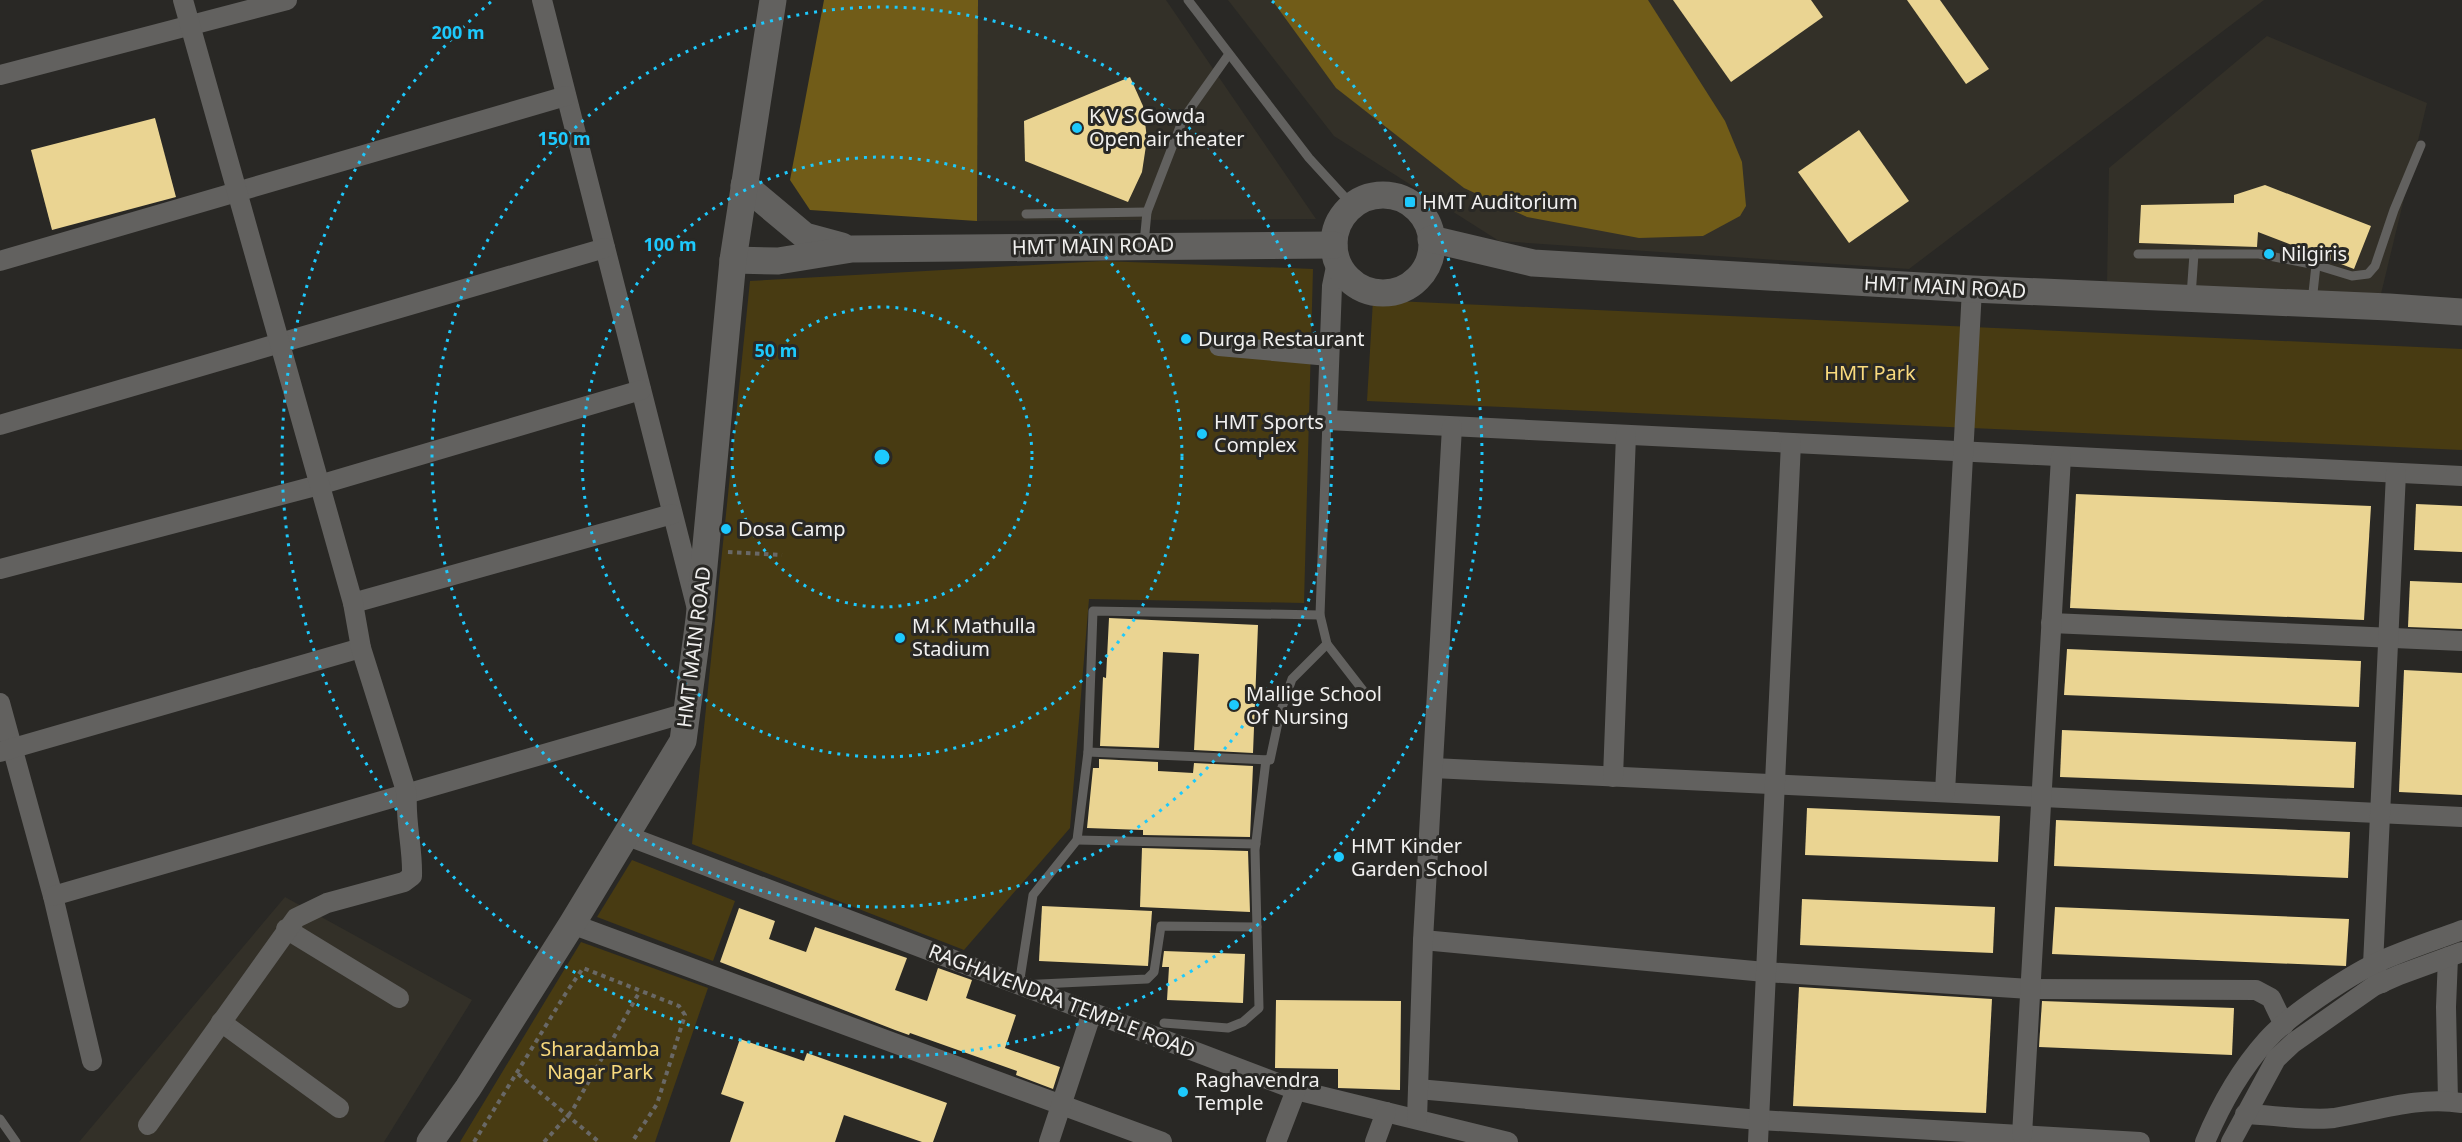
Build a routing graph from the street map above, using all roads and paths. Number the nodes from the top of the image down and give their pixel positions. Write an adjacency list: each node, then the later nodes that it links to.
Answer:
1 (183, 0): 6 (street)
2 (287, 0): 6 (street)
3 (542, 0): 9 (street)
4 (773, 0): 11 (street, HMT MAIN ROAD)
5 (1188, 0): 7 (lane)
6 (190, 26): 8 (street); 12 (street)
7 (1229, 54): 13 (lane); 14 (lane)
8 (0, 75)
9 (567, 96): 12 (street); 18 (street)
10 (2421, 145): 25 (lane)
11 (744, 185): 19 (street, HMT MAIN ROAD); 23 (street, HMT MAIN ROAD)
12 (237, 194): 24 (street); 30 (street)
13 (1352, 205): 16 (street); 20 (street)
14 (1147, 212): 15 (lane); 17 (lane)
15 (1026, 214)
16 (1431, 239): 20 (street); 26 (street, HMT MAIN ROAD)
17 (1144, 246): 19 (street, HMT MAIN ROAD); 20 (street, HMT MAIN ROAD)
18 (605, 248): 30 (street); 33 (street)
19 (852, 249): 23 (street, HMT MAIN ROAD)
20 (1336, 253): 32 (street)
21 (2138, 254): 22 (lane)
22 (2194, 254): 25 (lane); 27 (lane)
23 (733, 260): 45 (street, HMT MAIN ROAD)
24 (0, 261)
25 (2316, 265): 28 (lane)
26 (1972, 289): 27 (street, HMT MAIN ROAD); 39 (street)
27 (2190, 299): 28 (street, HMT MAIN ROAD)
28 (2312, 304): 29 (street, HMT MAIN ROAD)
29 (2462, 312)
30 (280, 344): 35 (street); 43 (street)
31 (1219, 346): 32 (street)
32 (1329, 356): 34 (street)
33 (641, 390): 43 (street); 44 (street)
34 (1327, 420): 36 (street); 49 (lane)
35 (0, 425)
36 (1452, 427): 37 (street); 62 (street)
37 (1626, 435): 38 (street); 63 (street)
38 (1791, 443): 39 (street); 64 (street)
39 (1963, 452): 40 (street); 65 (street)
40 (2061, 457): 41 (street); 51 (street)
41 (2396, 473): 42 (street); 52 (street)
42 (2462, 476)
43 (319, 485): 47 (street); 48 (street)
44 (672, 514): 48 (street); 50 (street)
45 (706, 550): 46 (path); 50 (street, HMT MAIN ROAD)
46 (782, 555)
47 (0, 569)
48 (352, 603): 55 (street)
49 (1320, 615): 54 (lane); 60 (lane)
50 (699, 619): 58 (street, HMT MAIN ROAD)
51 (2051, 623): 52 (street); 67 (street)
52 (2388, 638): 53 (street); 68 (street)
53 (2462, 641)
54 (1327, 644): 56 (lane); 61 (lane)
55 (361, 648): 59 (street); 66 (street)
56 (1365, 693)
57 (0, 704): 59 (street)
58 (686, 713): 66 (street); 70 (street, HMT MAIN ROAD)
59 (7, 750): 73 (street)
60 (1088, 752): 61 (lane); 71 (lane)
61 (1266, 760): 72 (lane)
62 (1433, 768): 63 (street); 78 (street)
63 (1613, 777): 64 (street)
64 (1775, 784): 65 (street); 81 (street)
65 (1945, 792): 67 (street)
66 (406, 794): 73 (street); 76 (street)
67 (2041, 797): 68 (street); 84 (street)
68 (2378, 813): 69 (street); 80 (street)
69 (2462, 817)
70 (625, 835): 74 (street, HMT MAIN ROAD); 83 (street, RAGHAVENDRA TEMPLE ROAD)
71 (1077, 840): 72 (lane); 83 (lane)
72 (1256, 844): 75 (lane)
73 (53, 896): 91 (street)
74 (572, 924): 96 (street); 108 (street, HMT MAIN ROAD)
75 (1257, 927): 83 (lane); 89 (lane)
76 (286, 929): 86 (street); 88 (street)
77 (2462, 930): 80 (street)
78 (1423, 940): 81 (street); 93 (street)
79 (2455, 955): 82 (street); 95 (street)
80 (2373, 965): 82 (street); 90 (street)
81 (1765, 972): 84 (street); 103 (street)
82 (2382, 983): 99 (street)
83 (1019, 984): 87 (street, RAGHAVENDRA TEMPLE ROAD)
84 (2030, 990): 90 (street); 106 (street)
85 (640, 991): 92 (path); 100 (path); 112 (path)
86 (399, 998)
87 (1092, 1012): 94 (street, RAGHAVENDRA TEMPLE ROAD); 96 (street)
88 (221, 1022): 97 (street); 104 (street)
89 (1164, 1023)
90 (2284, 1025): 120 (street)
91 (92, 1061)
92 (518, 1074): 100 (path); 109 (path)
93 (1418, 1089): 102 (street); 103 (street)
94 (1296, 1090): 98 (street, RAGHAVENDRA TEMPLE ROAD); 115 (street)
95 (2455, 1102): 99 (street)
96 (1062, 1105): 113 (street); 114 (street)
97 (339, 1108)
98 (1386, 1112): 102 (street, RAGHAVENDRA TEMPLE ROAD); 116 (street)
99 (2246, 1114): 121 (street)
100 (567, 1116): 110 (path); 111 (path)
101 (0, 1119): 107 (lane)
102 (1417, 1119): 105 (street, RAGHAVENDRA TEMPLE ROAD)
103 (1759, 1120): 106 (street); 118 (street)
104 (148, 1125)
105 (1448, 1135): 117 (street, RAGHAVENDRA TEMPLE ROAD)
106 (2022, 1135): 119 (street)
107 (15, 1142)
108 (430, 1142)
109 (474, 1142)
110 (544, 1142)
111 (599, 1142)
112 (632, 1142)
113 (1049, 1142)
114 (1162, 1142)
115 (1276, 1142)
116 (1375, 1142)
117 (1508, 1142)
118 (1758, 1142)
119 (2140, 1142)
120 (2205, 1142)
121 (2231, 1142)

